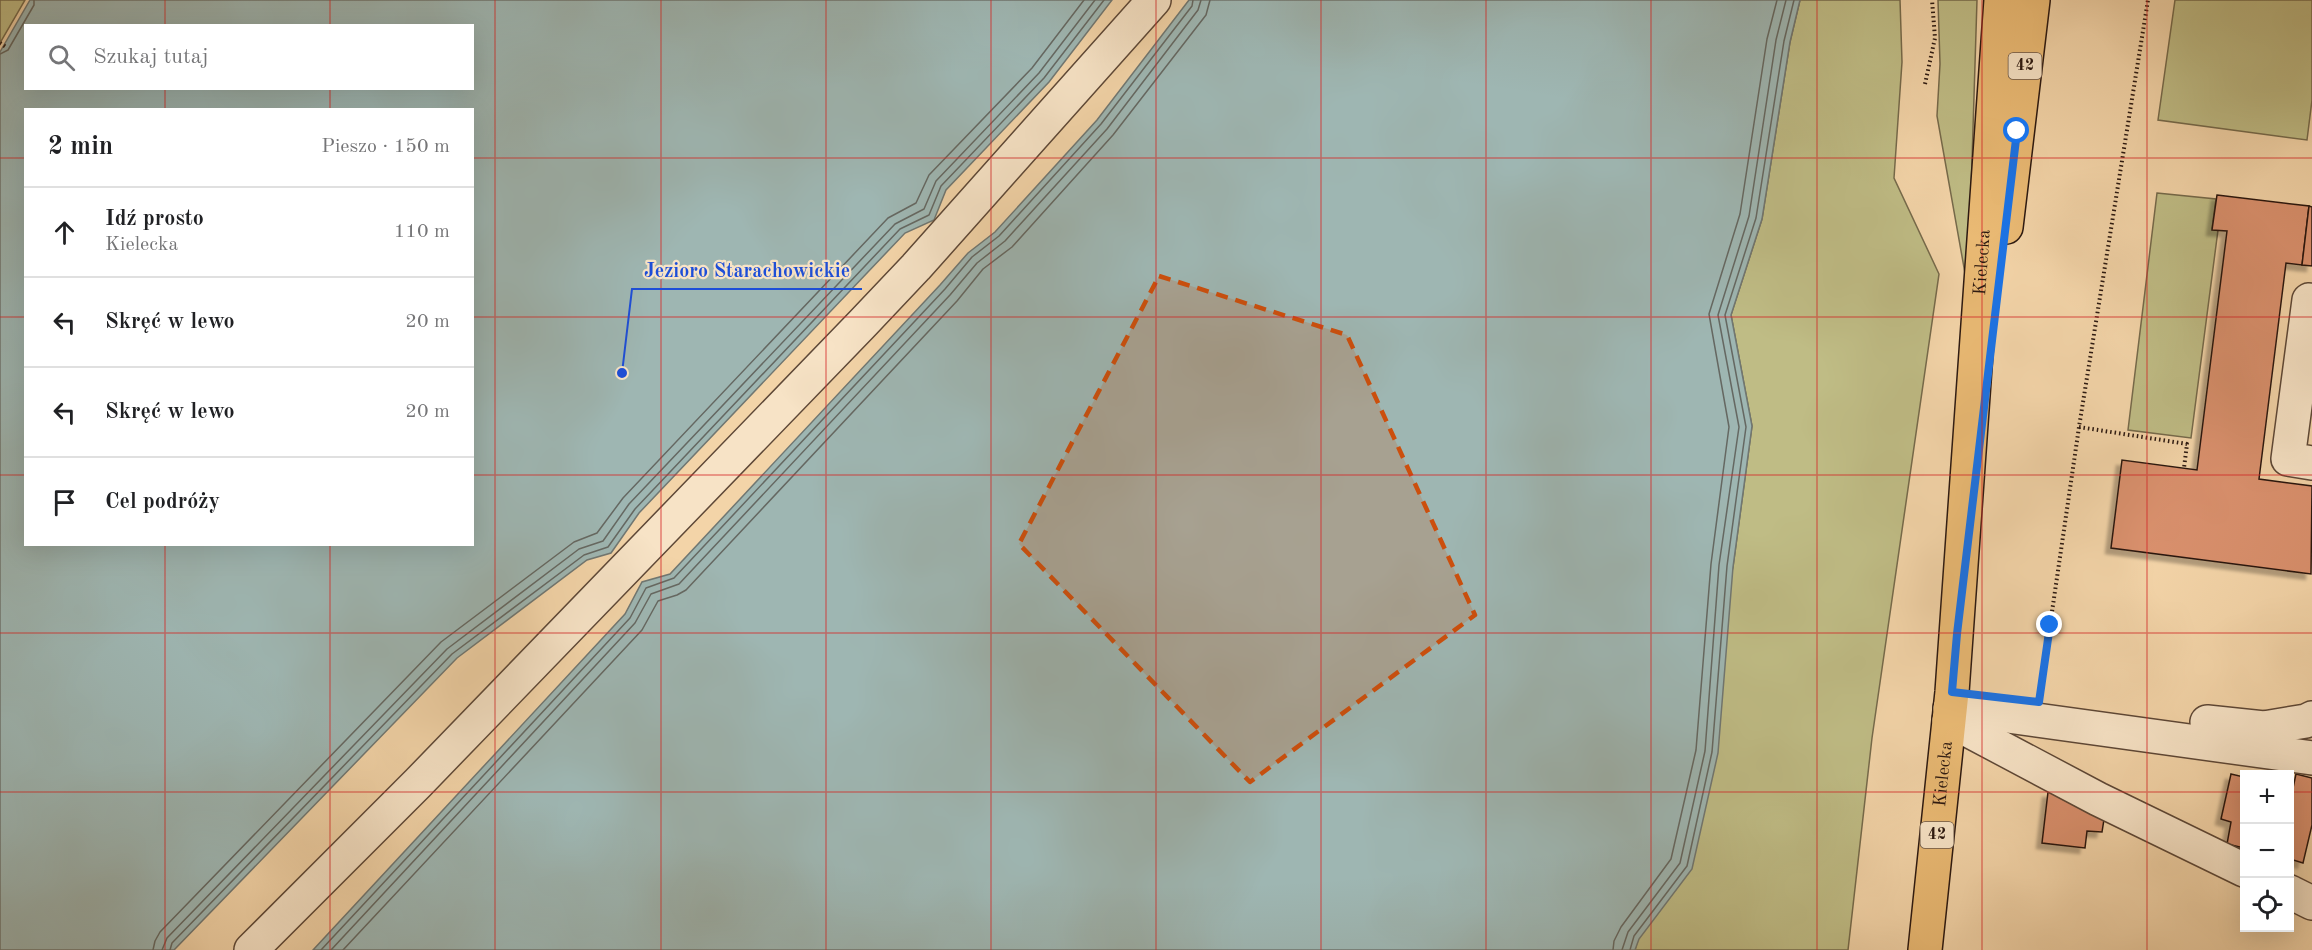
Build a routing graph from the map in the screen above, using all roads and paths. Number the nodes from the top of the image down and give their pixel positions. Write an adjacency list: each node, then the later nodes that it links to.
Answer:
1 (1154, 0): 21 (street)
2 (1932, 0): 8 (path)
3 (2001, 0): 13 (main road, Kielecka / 42)
4 (2033, 0): 13 (main road, Kielecka / 42)
5 (2148, 0): 10 (path)
6 (0, 44): 7 (path)
7 (6, 47)
8 (1925, 84)
9 (2312, 301): 11 (street)
10 (2079, 427): 12 (path); 14 (path)
11 (2312, 463)
12 (2184, 468)
13 (1957, 634): 15 (main road, Kielecka / 42)
14 (2039, 702): 15 (street); 16 (street)
15 (1950, 707): 17 (street); 18 (street); 22 (main road, Kielecka / 42)
16 (2312, 718)
17 (2312, 759)
18 (2240, 868)
19 (2294, 894): 20 (street)
20 (2312, 903)
21 (251, 950)
22 (1925, 950)

